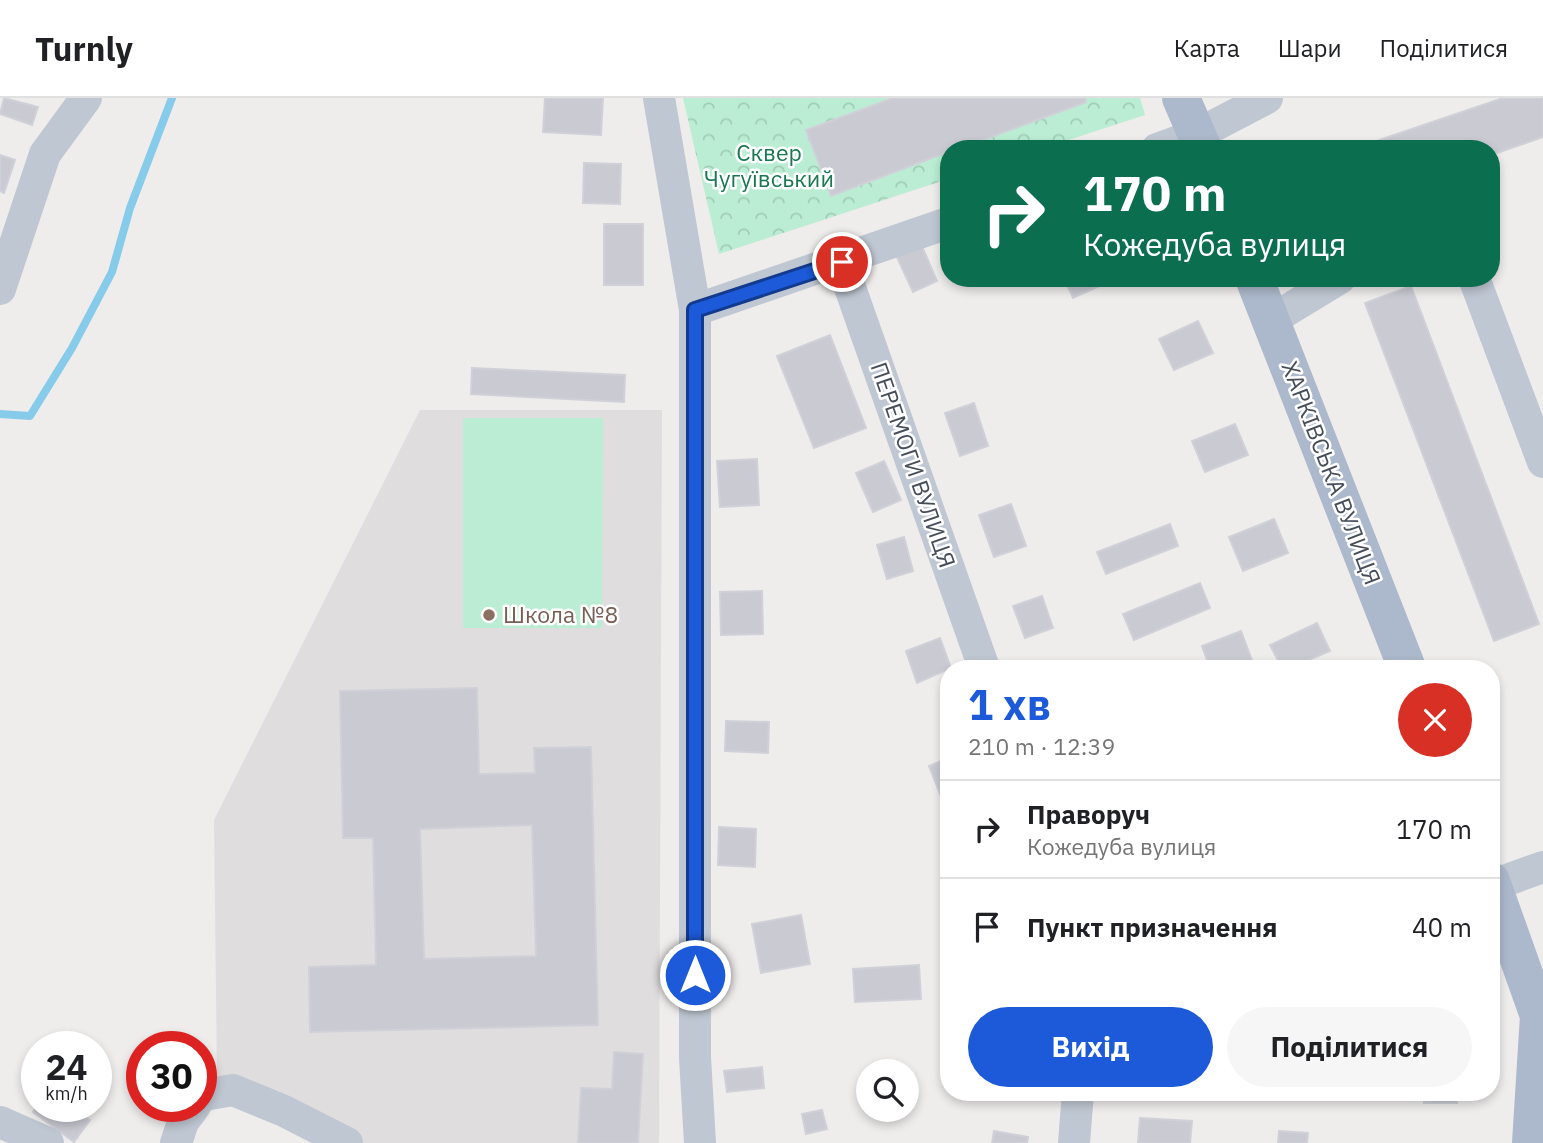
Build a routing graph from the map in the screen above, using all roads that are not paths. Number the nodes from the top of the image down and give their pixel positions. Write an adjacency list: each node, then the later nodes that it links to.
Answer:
1 (86, 98): 12 (street)
2 (659, 98): 13 (street)
3 (1181, 98): 5 (main road)
4 (1267, 98): 6 (street)
5 (1201, 140)
6 (1203, 140)
7 (940, 226): 8 (street)
8 (842, 262): 13 (street); 16 (street, ПЕРЕМОГИ ВУЛИЦЯ)
9 (1257, 287): 14 (main road, ХАРКІВСЬКА ВУЛИЦЯ)
10 (1325, 287): 14 (street)
11 (1477, 287): 15 (street)
12 (0, 289)
13 (695, 310): 29 (street)
14 (1270, 320): 17 (main road, ХАРКІВСЬКА ВУЛИЦЯ)
15 (1543, 462)
16 (981, 660)
17 (1405, 660)
18 (1543, 867): 19 (street)
19 (1500, 880)
20 (1500, 905): 21 (main road)
21 (1541, 1016): 31 (main road)
22 (217, 1093): 28 (street)
23 (1077, 1101): 30 (street)
24 (0, 1122): 26 (street)
25 (183, 1122): 27 (street)
26 (48, 1143)
27 (176, 1143)
28 (346, 1143)
29 (700, 1143)
30 (1074, 1143)
31 (1531, 1143)

